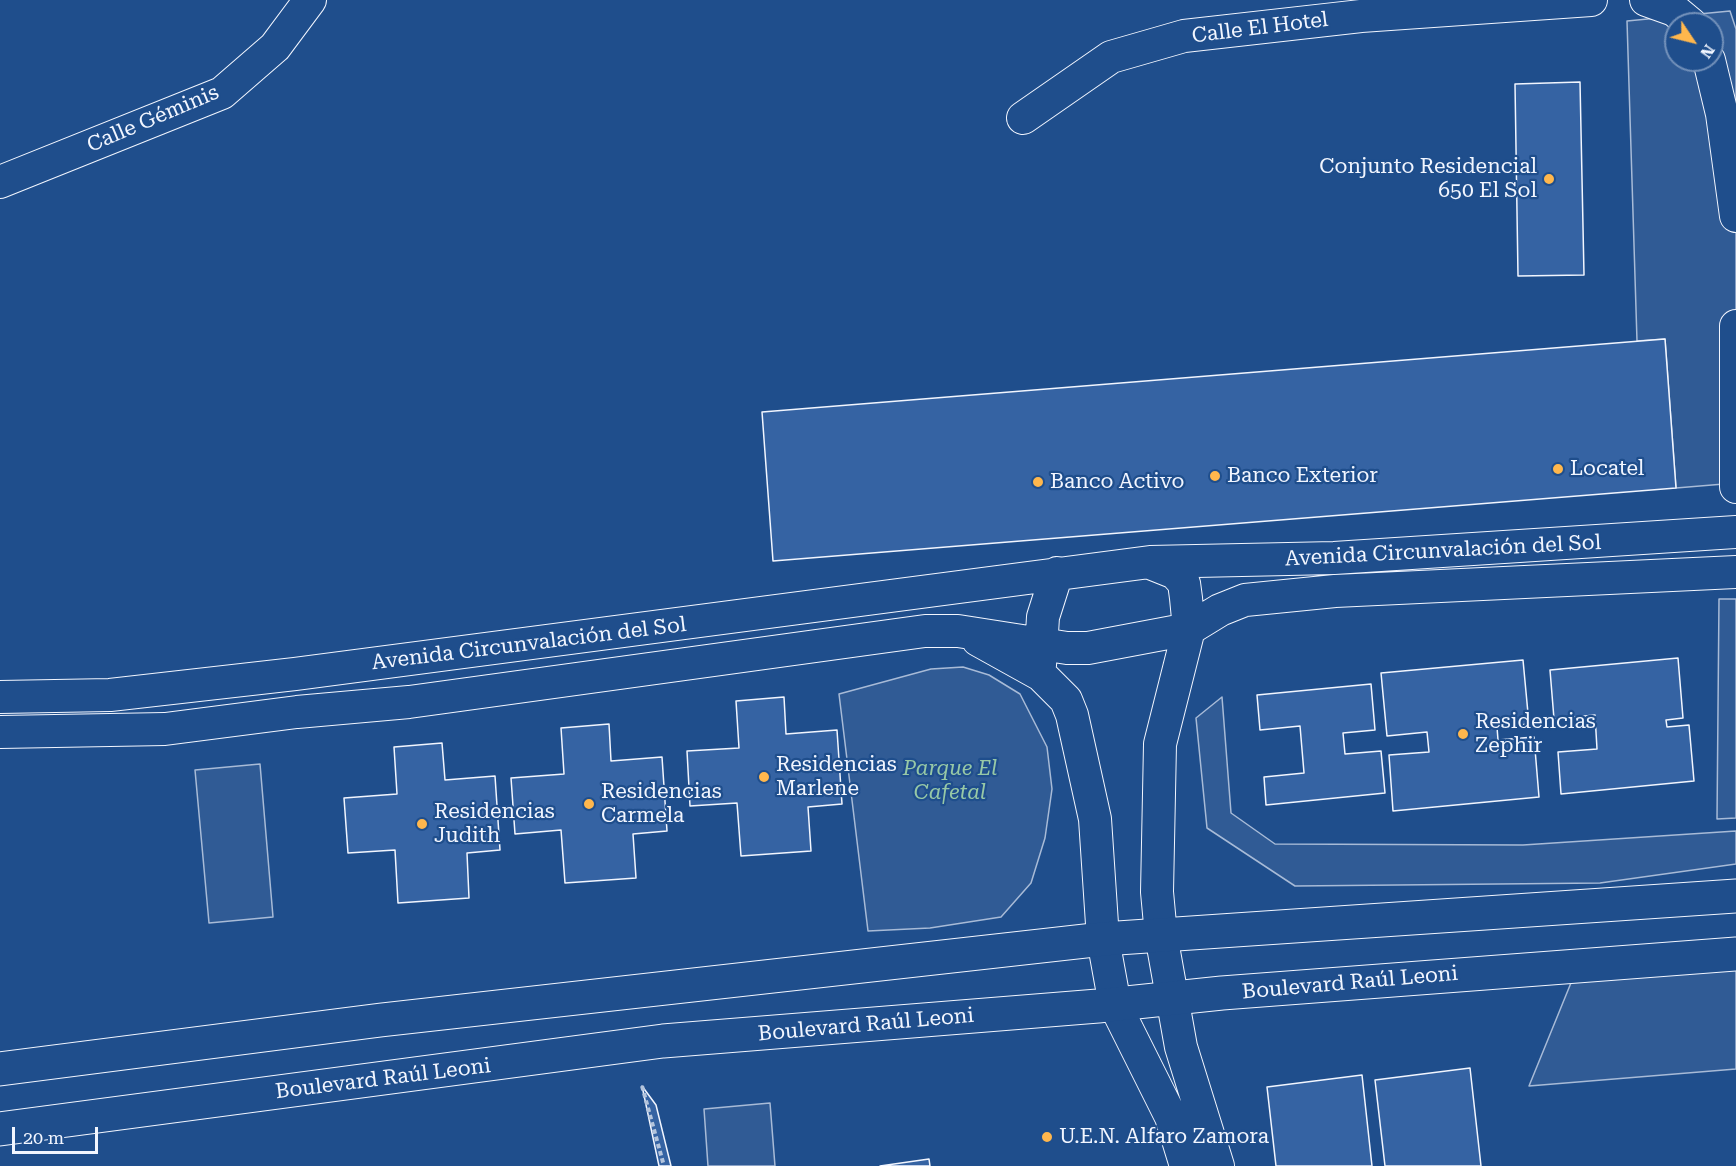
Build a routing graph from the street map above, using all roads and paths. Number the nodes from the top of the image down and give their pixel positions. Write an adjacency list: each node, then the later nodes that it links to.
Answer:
1 (310, 0): 7 (street, Calle Géminis)
2 (1591, 0): 6 (street, Calle El Hotel)
3 (1646, 0): 4 (street)
4 (1676, 12)
5 (1712, 72): 8 (street)
6 (1023, 118)
7 (0, 182)
8 (1736, 216)
9 (1736, 326): 10 (street)
10 (1736, 487)
11 (1736, 532): 12 (street, Avenida Circunvalación del Sol)
12 (1150, 562): 14 (street, Avenida Circunvalación del Sol); 15 (street)
13 (1736, 572): 15 (street, Avenida Circunvalación del Sol)
14 (1057, 573): 17 (street); 18 (street, Avenida Circunvalación del Sol)
15 (1189, 629): 17 (street, Avenida Circunvalación del Sol); 24 (street)
16 (958, 631): 17 (street, Avenida Circunvalación del Sol); 19 (street, Avenida Circunvalación del Sol); 21 (street, Avenida Circunvalación del Sol)
17 (1041, 644): 19 (street)
18 (295, 674): 20 (street, Avenida Circunvalación del Sol); 21 (street)
19 (1041, 675): 25 (street, Avenida Circunvalación del Sol)
20 (0, 697)
21 (297, 712): 22 (street, Avenida Circunvalación del Sol)
22 (0, 732)
23 (1736, 896): 24 (main road)
24 (1161, 935): 25 (main road); 27 (street)
25 (1103, 939): 28 (street, Avenida Circunvalación del Sol); 29 (main road)
26 (1736, 954): 27 (main road, Boulevard Raúl Leoni)
27 (1172, 999): 28 (main road, Boulevard Raúl Leoni); 34 (street)
28 (1115, 1005): 31 (main road, Boulevard Raúl Leoni); 33 (street, Avenida Circunvalación del Sol)
29 (0, 1069)
30 (642, 1086): 32 (path)
31 (0, 1130)
32 (664, 1166)
33 (1186, 1166)
34 (1218, 1166)

